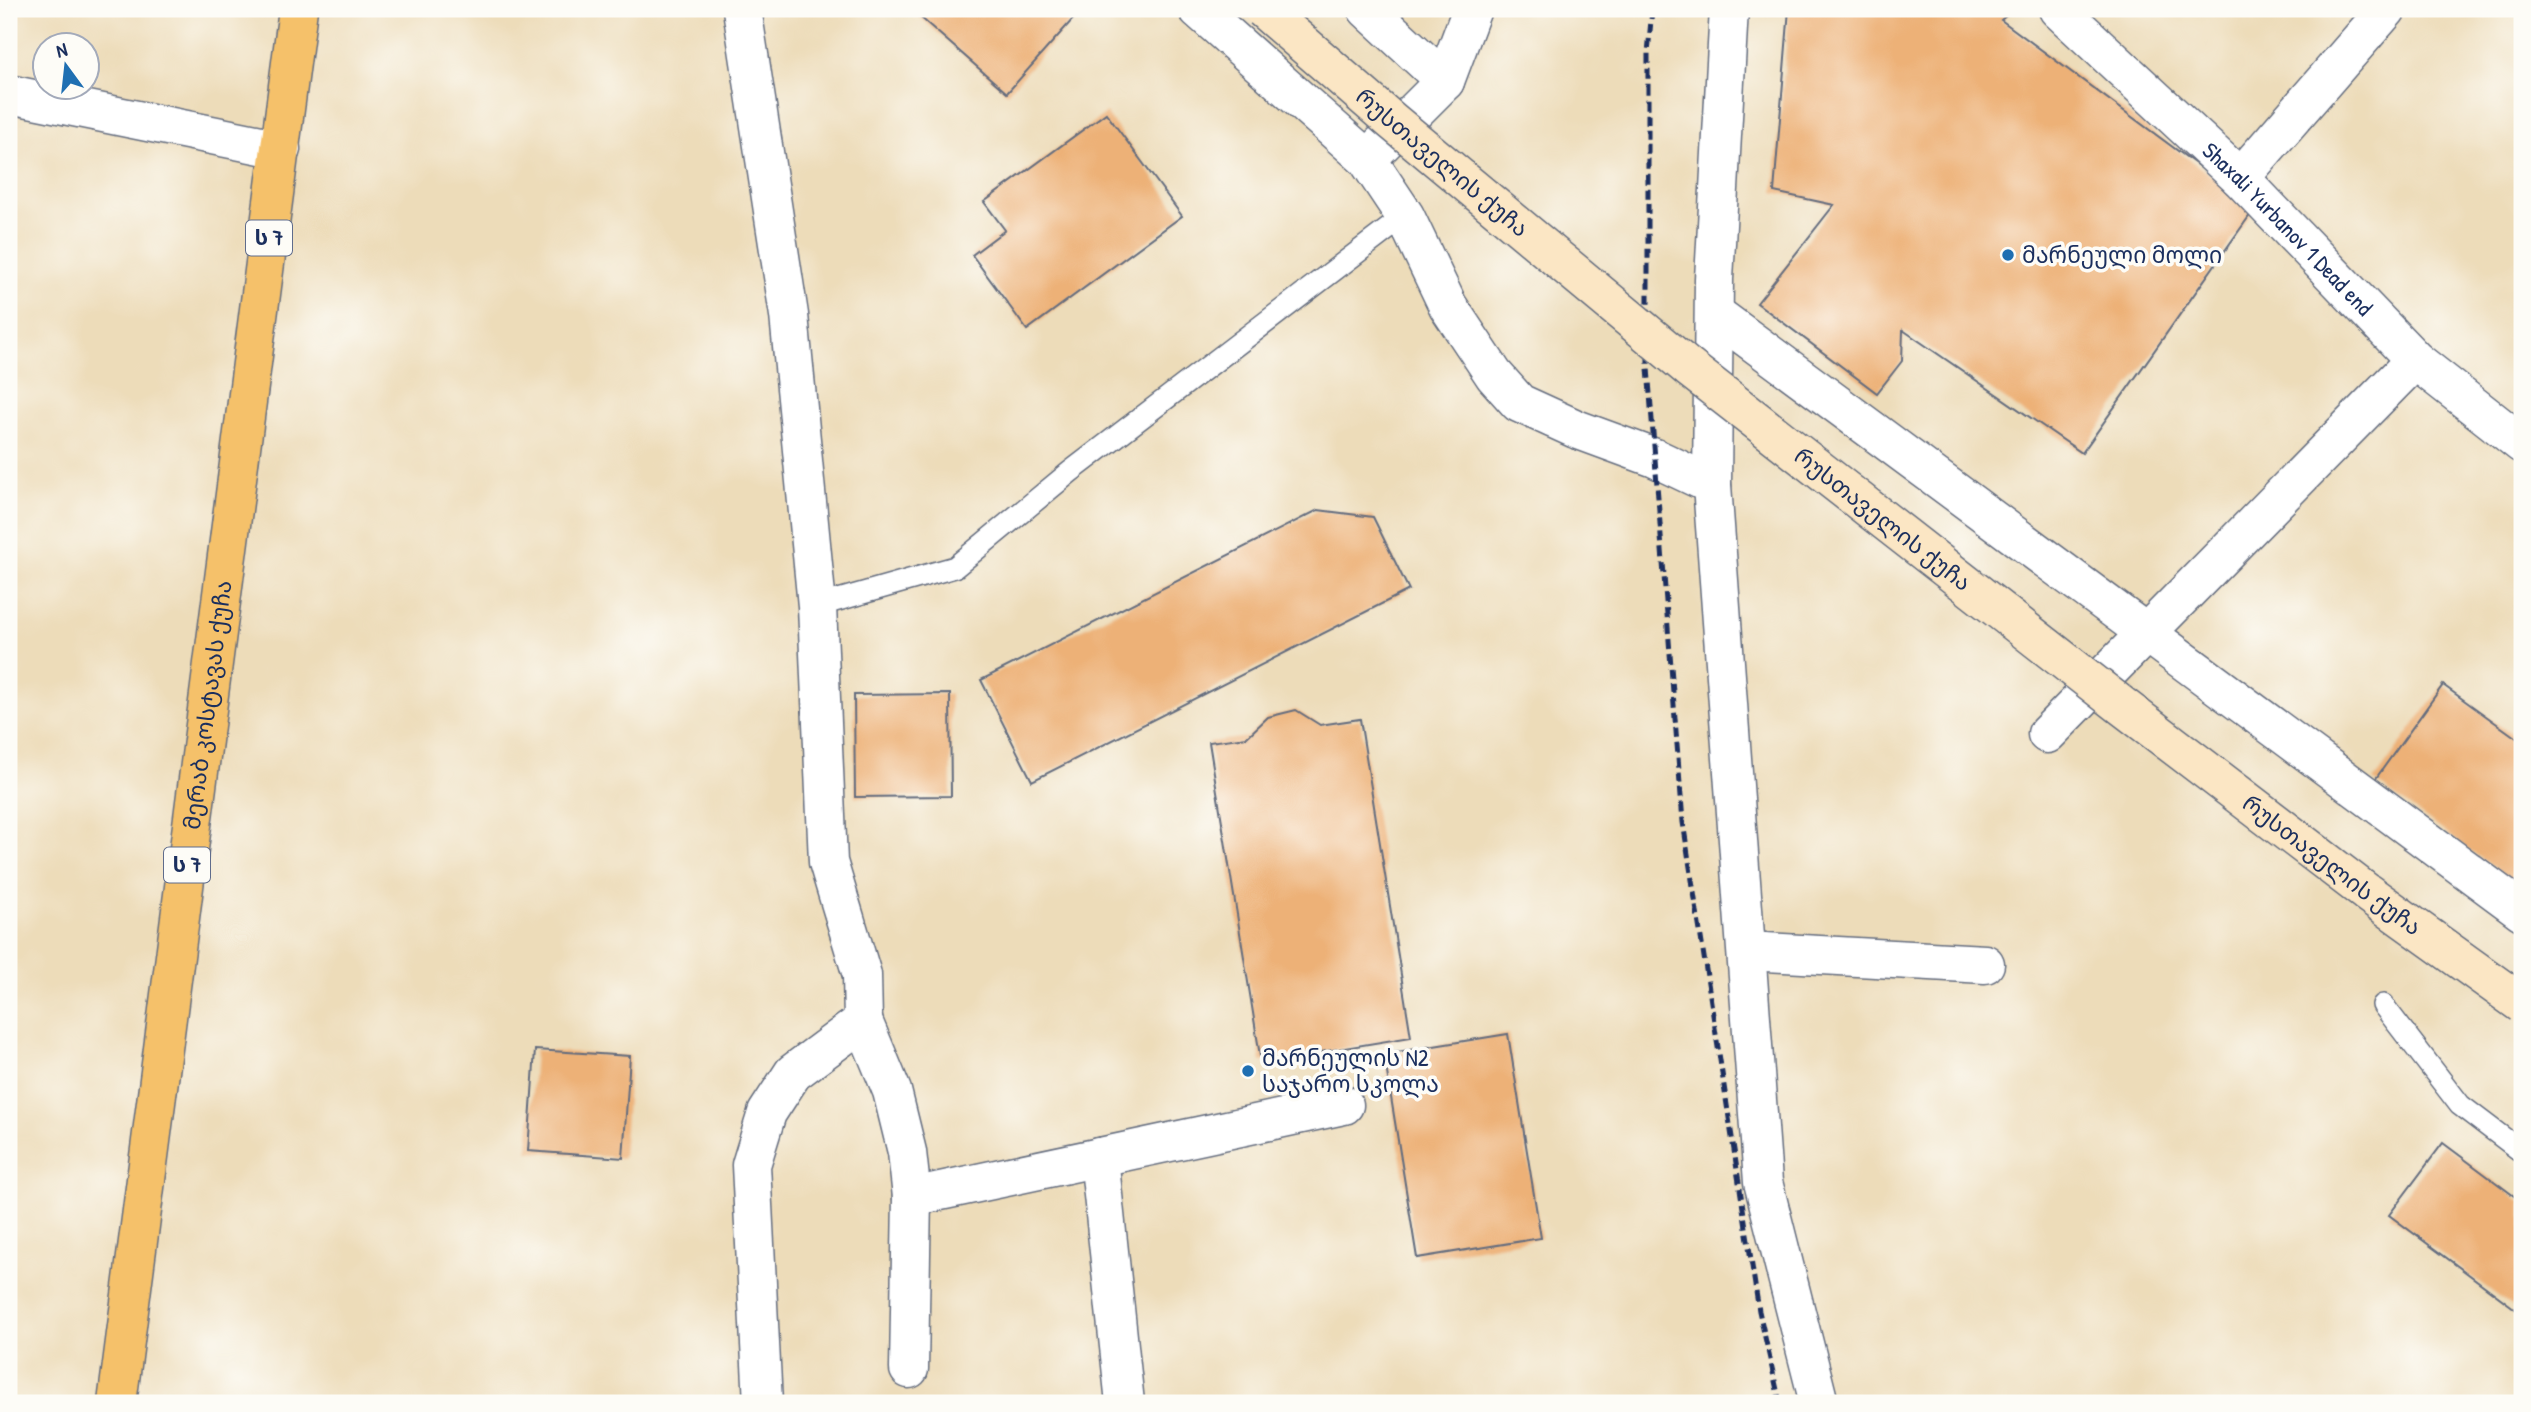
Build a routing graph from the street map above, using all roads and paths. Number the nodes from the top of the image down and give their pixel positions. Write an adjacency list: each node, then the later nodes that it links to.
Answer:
1 (298, 9): 12 (highway, მერაბ კოსტავას ქუჩა / ს 7)
2 (742, 9): 20 (street)
3 (1198, 9): 13 (street)
4 (1263, 9): 26 (main road, რუსთაველის ქუჩა, bridge)
5 (1367, 9): 10 (street)
6 (1472, 9): 10 (street)
7 (1729, 9): 16 (street)
8 (2058, 9): 14 (street, Shaxali Yurbanov 1 Dead end)
9 (2387, 9): 14 (street)
10 (1445, 81): 13 (street)
11 (9, 94): 12 (street)
12 (281, 149): 34 (highway, მერაბ კოსტავას ქუჩა / ს 7)
13 (1367, 159): 15 (street)
14 (2240, 178): 17 (street, Shaxali Yurbanov 1 Dead end)
15 (1405, 216): 19 (street); 20 (lane)
16 (1715, 314): 19 (street); 21 (street)
17 (2415, 360): 18 (street, Shaxali Yurbanov 1 Dead end); 21 (street)
18 (2522, 444)
19 (1712, 485): 24 (street)
20 (817, 606): 28 (street)
21 (2147, 633): 22 (street); 23 (street)
22 (2048, 734)
23 (2522, 911)
24 (1747, 951): 25 (street); 37 (street)
25 (1985, 964)
26 (2522, 1004)
27 (2383, 1005): 30 (lane)
28 (863, 1020): 32 (street); 35 (street)
29 (1344, 1105): 31 (street)
30 (2522, 1152)
31 (1099, 1157): 32 (street); 36 (street)
32 (912, 1197): 33 (street)
33 (909, 1369)
34 (117, 1403)
35 (763, 1403)
36 (1125, 1403)
37 (1819, 1403)

